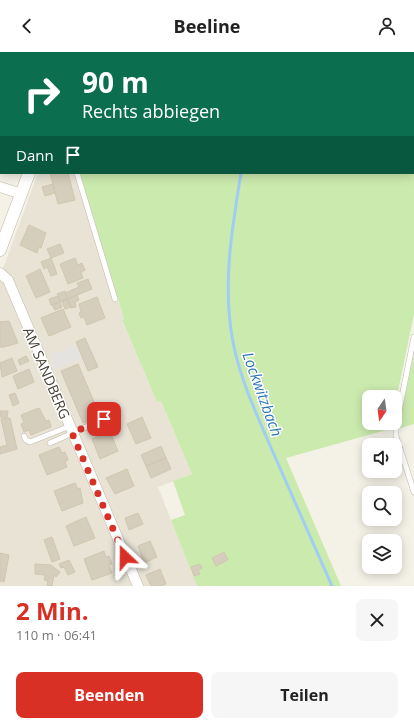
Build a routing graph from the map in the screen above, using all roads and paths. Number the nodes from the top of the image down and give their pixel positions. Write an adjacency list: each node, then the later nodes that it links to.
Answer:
1 (29, 174): 4 (street)
2 (77, 174): 7 (lane)
3 (0, 187): 4 (street)
4 (22, 194): 5 (street)
5 (0, 250)
6 (0, 273): 10 (street, AM SANDBERG)
7 (115, 299)
8 (414, 337): 13 (lane)
9 (104, 419): 10 (lane)
10 (71, 429): 11 (lane); 12 (lane); 14 (street, AM SANDBERG)
11 (24, 436)
12 (50, 443)
13 (414, 492)
14 (138, 586)

